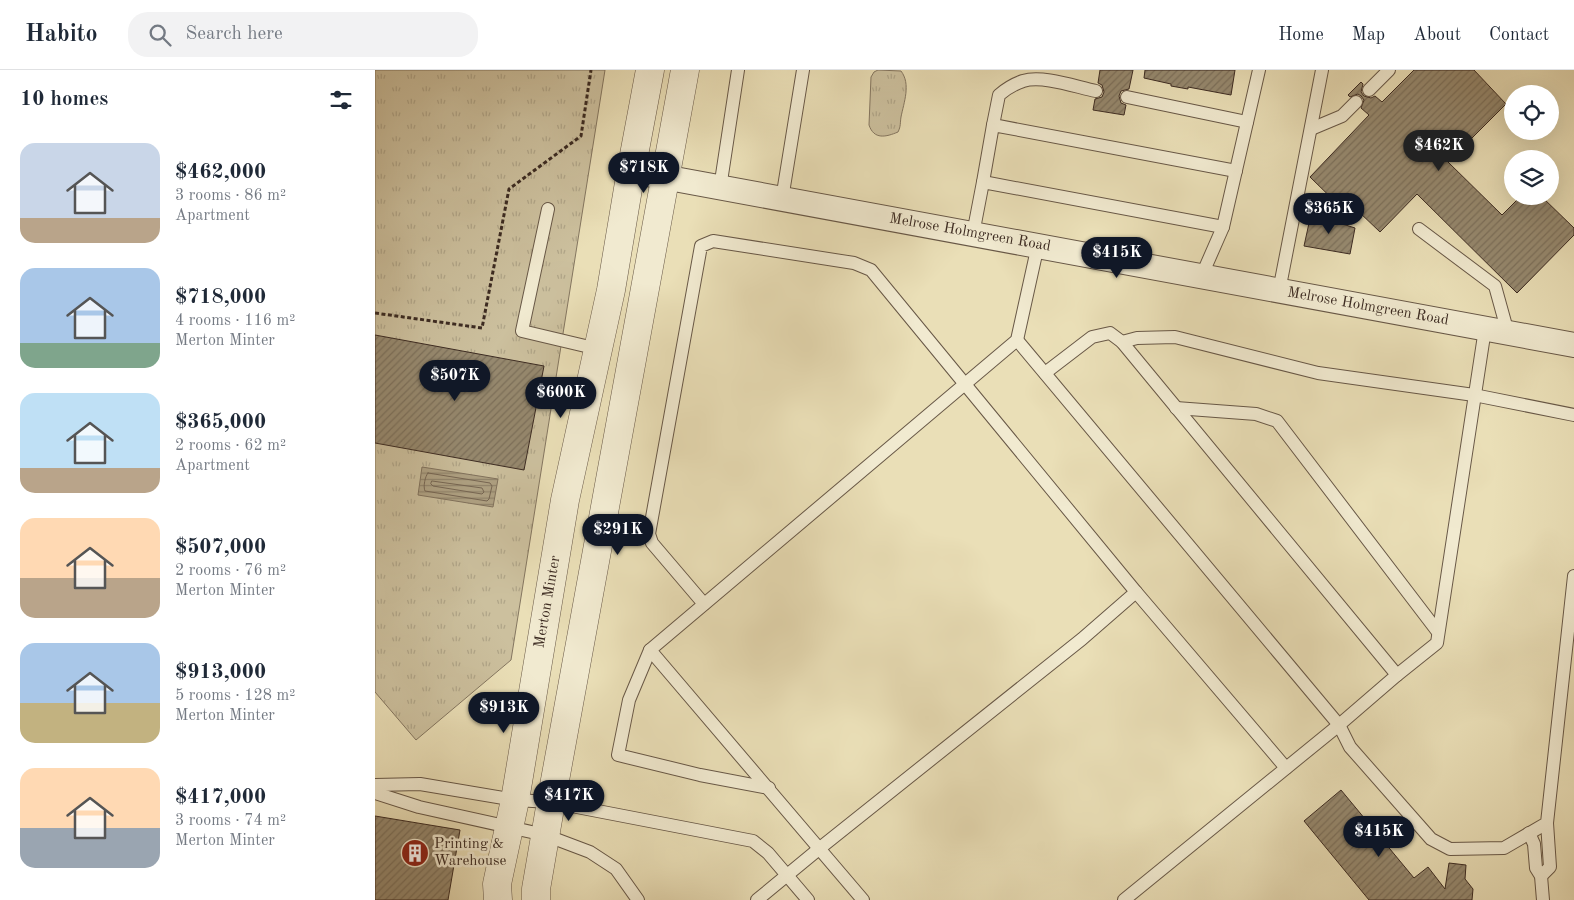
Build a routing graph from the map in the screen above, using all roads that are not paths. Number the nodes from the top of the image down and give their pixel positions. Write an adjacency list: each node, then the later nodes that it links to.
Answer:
1 (650, 70): 15 (street, Merton Minter)
2 (685, 70): 17 (street)
3 (738, 70): 19 (lane)
4 (803, 70): 20 (lane)
5 (1259, 70): 12 (lane)
6 (1322, 70): 14 (lane)
7 (1389, 70): 8 (lane)
8 (1369, 90)
9 (1097, 91): 13 (lane)
10 (1127, 98): 12 (lane)
11 (1356, 102): 14 (lane)
12 (1247, 122): 16 (lane)
13 (993, 125): 16 (lane); 18 (lane)
14 (1311, 129): 27 (lane)
15 (631, 171): 17 (street, Melrose Holmgreen Road); 33 (street, Merton Minter)
16 (1236, 171): 22 (lane)
17 (665, 178): 19 (street, Melrose Holmgreen Road); 50 (street)
18 (983, 182): 22 (lane); 24 (lane)
19 (719, 188): 20 (street, Melrose Holmgreen Road)
20 (783, 199): 24 (street, Melrose Holmgreen Road)
21 (548, 209): 33 (lane)
22 (1223, 227): 26 (lane)
23 (1419, 229): 29 (lane)
24 (973, 234): 25 (street, Melrose Holmgreen Road)
25 (1038, 245): 26 (street, Melrose Holmgreen Road); 30 (lane)
26 (1202, 276): 27 (street, Melrose Holmgreen Road)
27 (1279, 291): 28 (street, Melrose Holmgreen Road)
28 (1485, 328): 29 (street, Melrose Holmgreen Road); 36 (lane)
29 (1508, 333): 32 (street, Melrose Holmgreen Road)
30 (1017, 340): 34 (lane); 35 (lane)
31 (1122, 342): 34 (lane); 36 (lane); 37 (lane)
32 (1574, 345)
33 (598, 349): 51 (street, Merton Minter)
34 (1045, 373): 45 (lane)
35 (964, 385): 40 (lane); 41 (lane); 41 (lane)
36 (1475, 395): 38 (lane); 42 (lane)
37 (1176, 408): 42 (lane); 44 (lane)
38 (1574, 415)
39 (1574, 576): 52 (lane)
40 (1136, 592): 46 (lane); 55 (lane)
41 (704, 604): 43 (lane)
42 (1439, 632): 44 (lane)
43 (650, 650): 48 (lane); 48 (lane)
44 (1397, 675): 45 (lane)
45 (1339, 725): 46 (lane); 53 (lane)
46 (1286, 768): 64 (lane)
47 (375, 785): 51 (lane)
48 (769, 788): 55 (lane)
49 (375, 793): 51 (lane)
50 (551, 802): 51 (lane); 54 (street); 56 (lane)
51 (512, 813): 54 (lane); 58 (street, Merton Minter)
52 (1547, 823): 53 (lane); 57 (lane)
53 (1529, 833): 57 (lane)
54 (545, 835): 59 (street); 60 (lane)
55 (820, 848): 56 (lane); 63 (lane)
56 (787, 875): 61 (lane); 62 (lane)
57 (1541, 876): 65 (lane)
58 (498, 900)
59 (537, 900)
60 (637, 900)
61 (757, 900)
62 (808, 900)
63 (863, 900)
64 (1124, 900)
65 (1543, 900)

